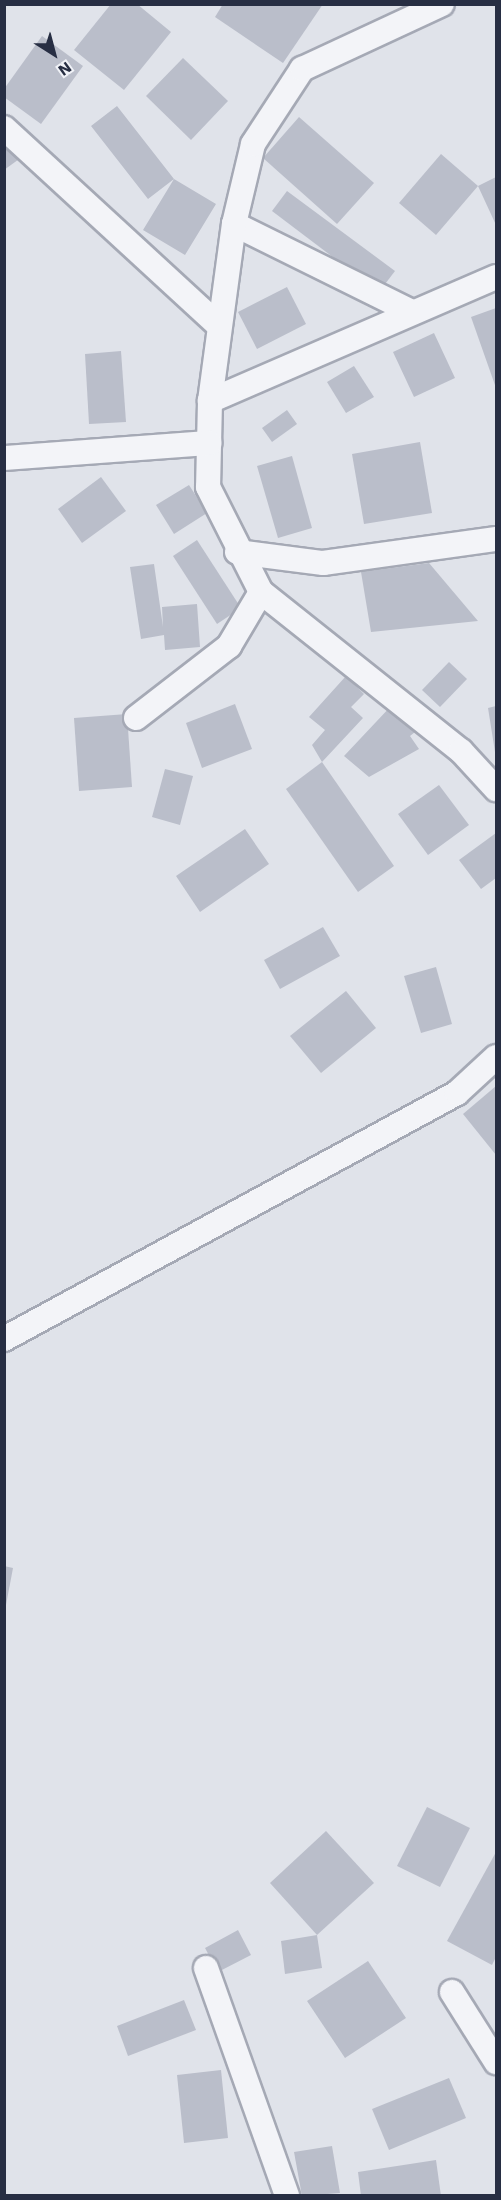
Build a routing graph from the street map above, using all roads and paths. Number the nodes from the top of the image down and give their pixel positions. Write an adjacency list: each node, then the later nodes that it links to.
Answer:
1 (442, 4): 3 (street)
2 (4, 128): 6 (street)
3 (234, 224): 5 (street); 6 (street)
4 (496, 277): 5 (street)
5 (412, 312): 7 (street)
6 (218, 325): 7 (street)
7 (210, 401): 8 (street)
8 (209, 443): 9 (street); 11 (street)
9 (4, 458)
10 (496, 538): 11 (street)
11 (237, 552): 12 (street)
12 (261, 592): 13 (street); 14 (street)
13 (136, 718)
14 (496, 789)
15 (496, 1057): 16 (street)
16 (4, 1340)
17 (206, 1968): 20 (street)
18 (452, 1992): 19 (street)
19 (496, 2062)
20 (287, 2196)

